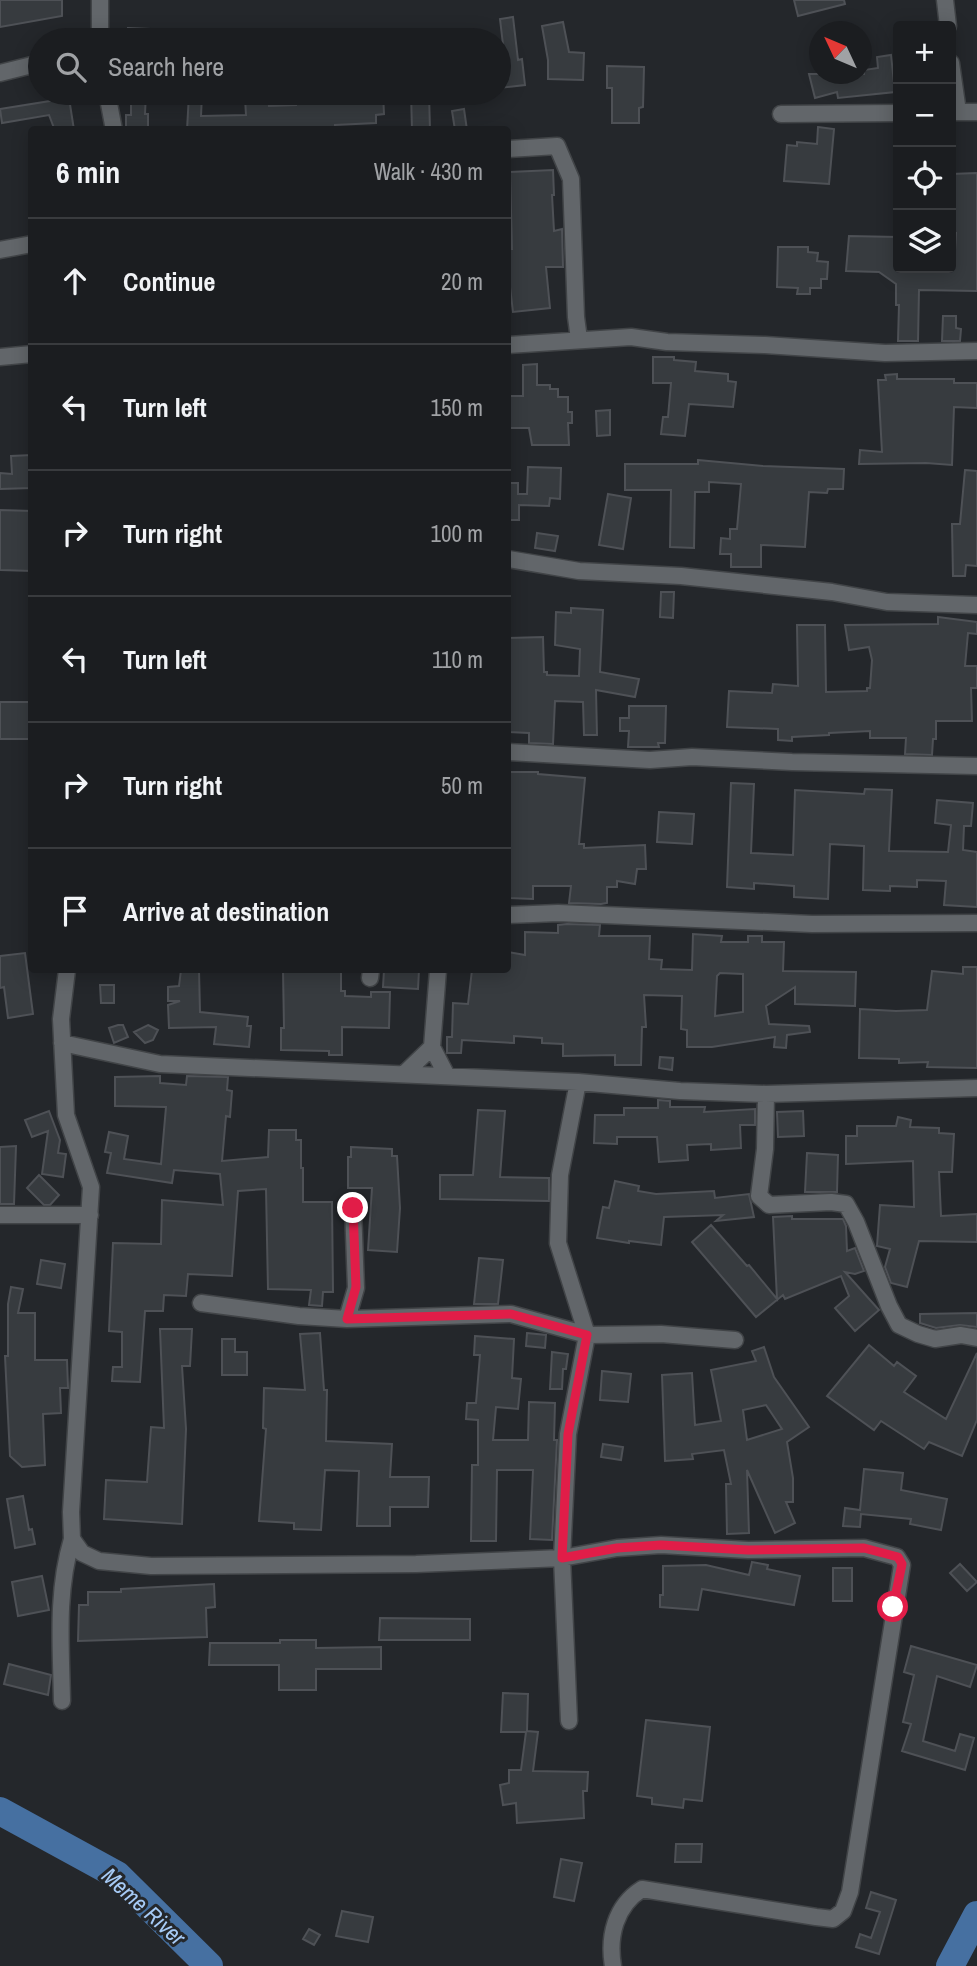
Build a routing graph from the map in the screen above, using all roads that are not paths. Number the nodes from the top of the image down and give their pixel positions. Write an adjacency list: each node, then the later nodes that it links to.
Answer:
1 (100, 0): 4 (street)
2 (945, 0): 3 (street)
3 (947, 21)
4 (100, 28)
5 (28, 66): 6 (street)
6 (0, 73)
7 (109, 105): 12 (street)
8 (956, 112): 9 (street)
9 (977, 112)
10 (893, 113): 11 (street)
11 (781, 114)
12 (113, 126)
13 (511, 149): 16 (street)
14 (28, 245): 15 (street)
15 (0, 250)
16 (579, 339): 17 (street); 18 (street)
17 (511, 345)
18 (977, 351)
19 (28, 354): 20 (street)
20 (0, 357)
21 (511, 560): 22 (street)
22 (977, 605)
23 (511, 752): 24 (street)
24 (977, 766)
25 (511, 915): 26 (street)
26 (977, 923)
27 (67, 973): 29 (street)
28 (438, 973): 30 (street)
29 (61, 1043): 31 (street); 38 (street)
30 (432, 1047): 31 (street); 32 (street)
31 (405, 1073): 32 (street)
32 (447, 1076): 33 (street)
33 (578, 1082): 35 (street); 41 (street)
34 (977, 1088): 35 (street)
35 (766, 1094): 42 (street)
36 (353, 1208): 40 (street)
37 (0, 1215): 38 (street)
38 (90, 1215): 44 (street)
39 (201, 1303): 40 (street)
40 (347, 1319): 41 (street)
41 (587, 1335): 43 (street); 45 (street)
42 (977, 1338)
43 (735, 1340)
44 (72, 1539): 45 (street); 46 (street)
45 (562, 1558): 47 (street); 48 (street)
46 (62, 1701)
47 (569, 1721)
48 (613, 1966)

